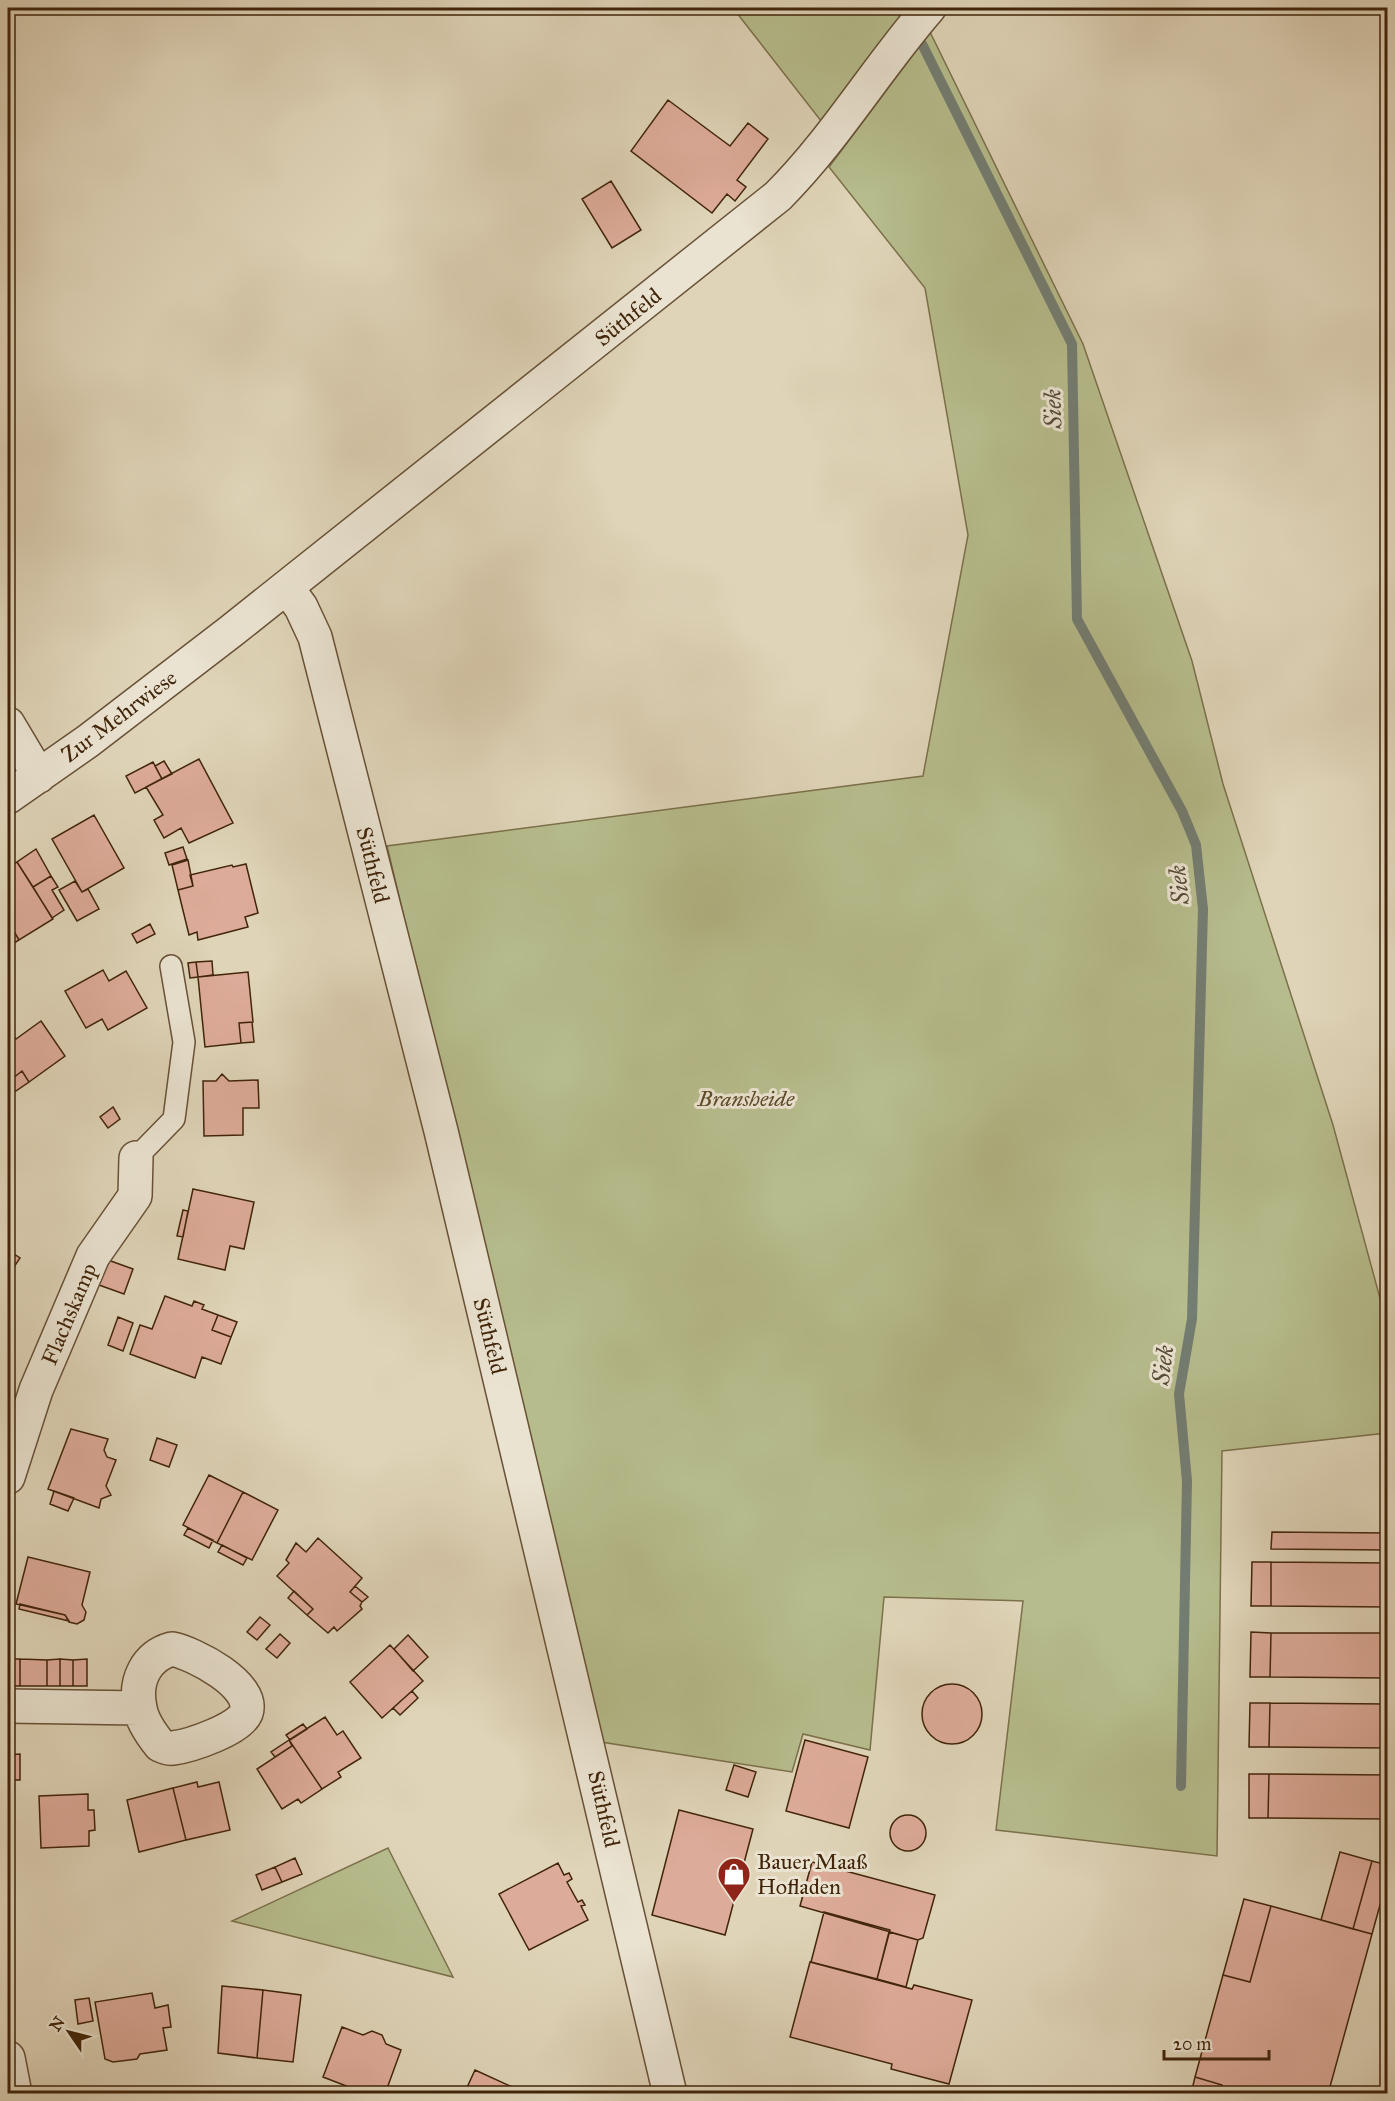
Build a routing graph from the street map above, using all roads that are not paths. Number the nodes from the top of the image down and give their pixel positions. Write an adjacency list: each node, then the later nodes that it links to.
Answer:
1 (929, 8): 2 (street, Süthfeld)
2 (287, 588): 3 (street, Süthfeld); 14 (street, Süthfeld)
3 (230, 632): 5 (street, Zur Mehrwiese)
4 (8, 724): 5 (street)
5 (39, 776): 6 (street, Zur Mehrwiese)
6 (8, 797)
7 (171, 966): 8 (lane)
8 (136, 1158): 9 (street, Flachskamp)
9 (8, 1477)
10 (8, 1706): 11 (street)
11 (140, 1708)
12 (8, 2058): 13 (street)
13 (15, 2094)
14 (670, 2094)

